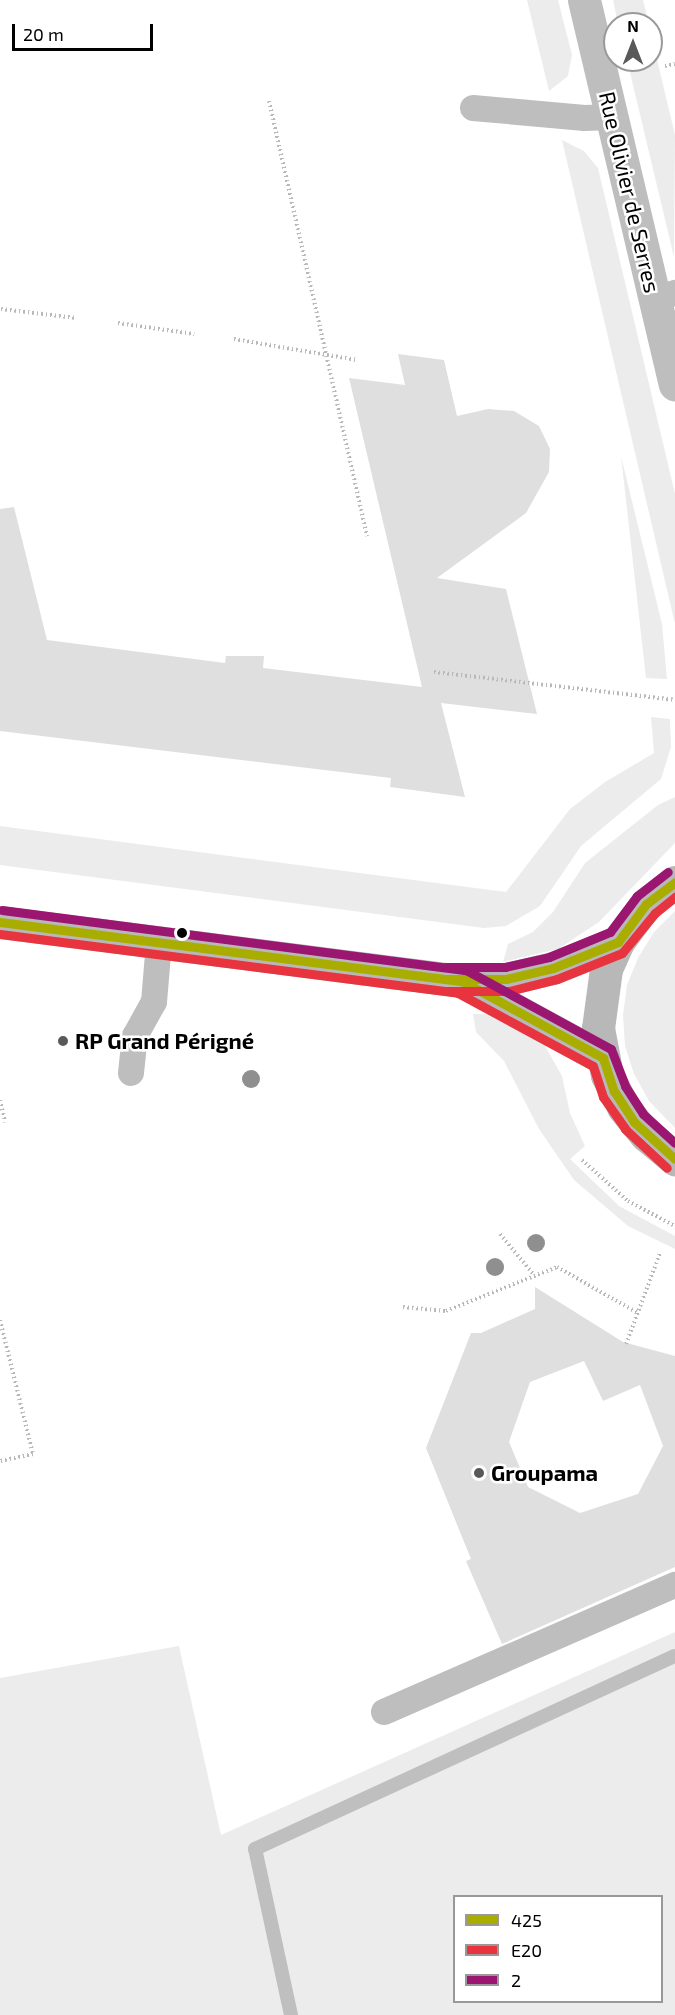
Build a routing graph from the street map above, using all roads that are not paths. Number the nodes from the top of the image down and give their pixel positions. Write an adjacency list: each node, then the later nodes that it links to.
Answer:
1 (584, 0): 3 (street, Rue Olivier de Serres)
2 (473, 108): 3 (lane)
3 (612, 117): 4 (street, Rue Olivier de Serres)
4 (665, 296): 5 (street, Rue Olivier de Serres)
5 (674, 377)
6 (675, 882): 8 (street)
7 (0, 922): 9 (street)
8 (618, 942): 10 (street); 11 (street)
9 (159, 943): 10 (street); 12 (lane)
10 (462, 981): 11 (street)
11 (603, 1058): 13 (street)
12 (131, 1073)
13 (675, 1159)
14 (675, 1585): 15 (lane)
15 (384, 1712)

